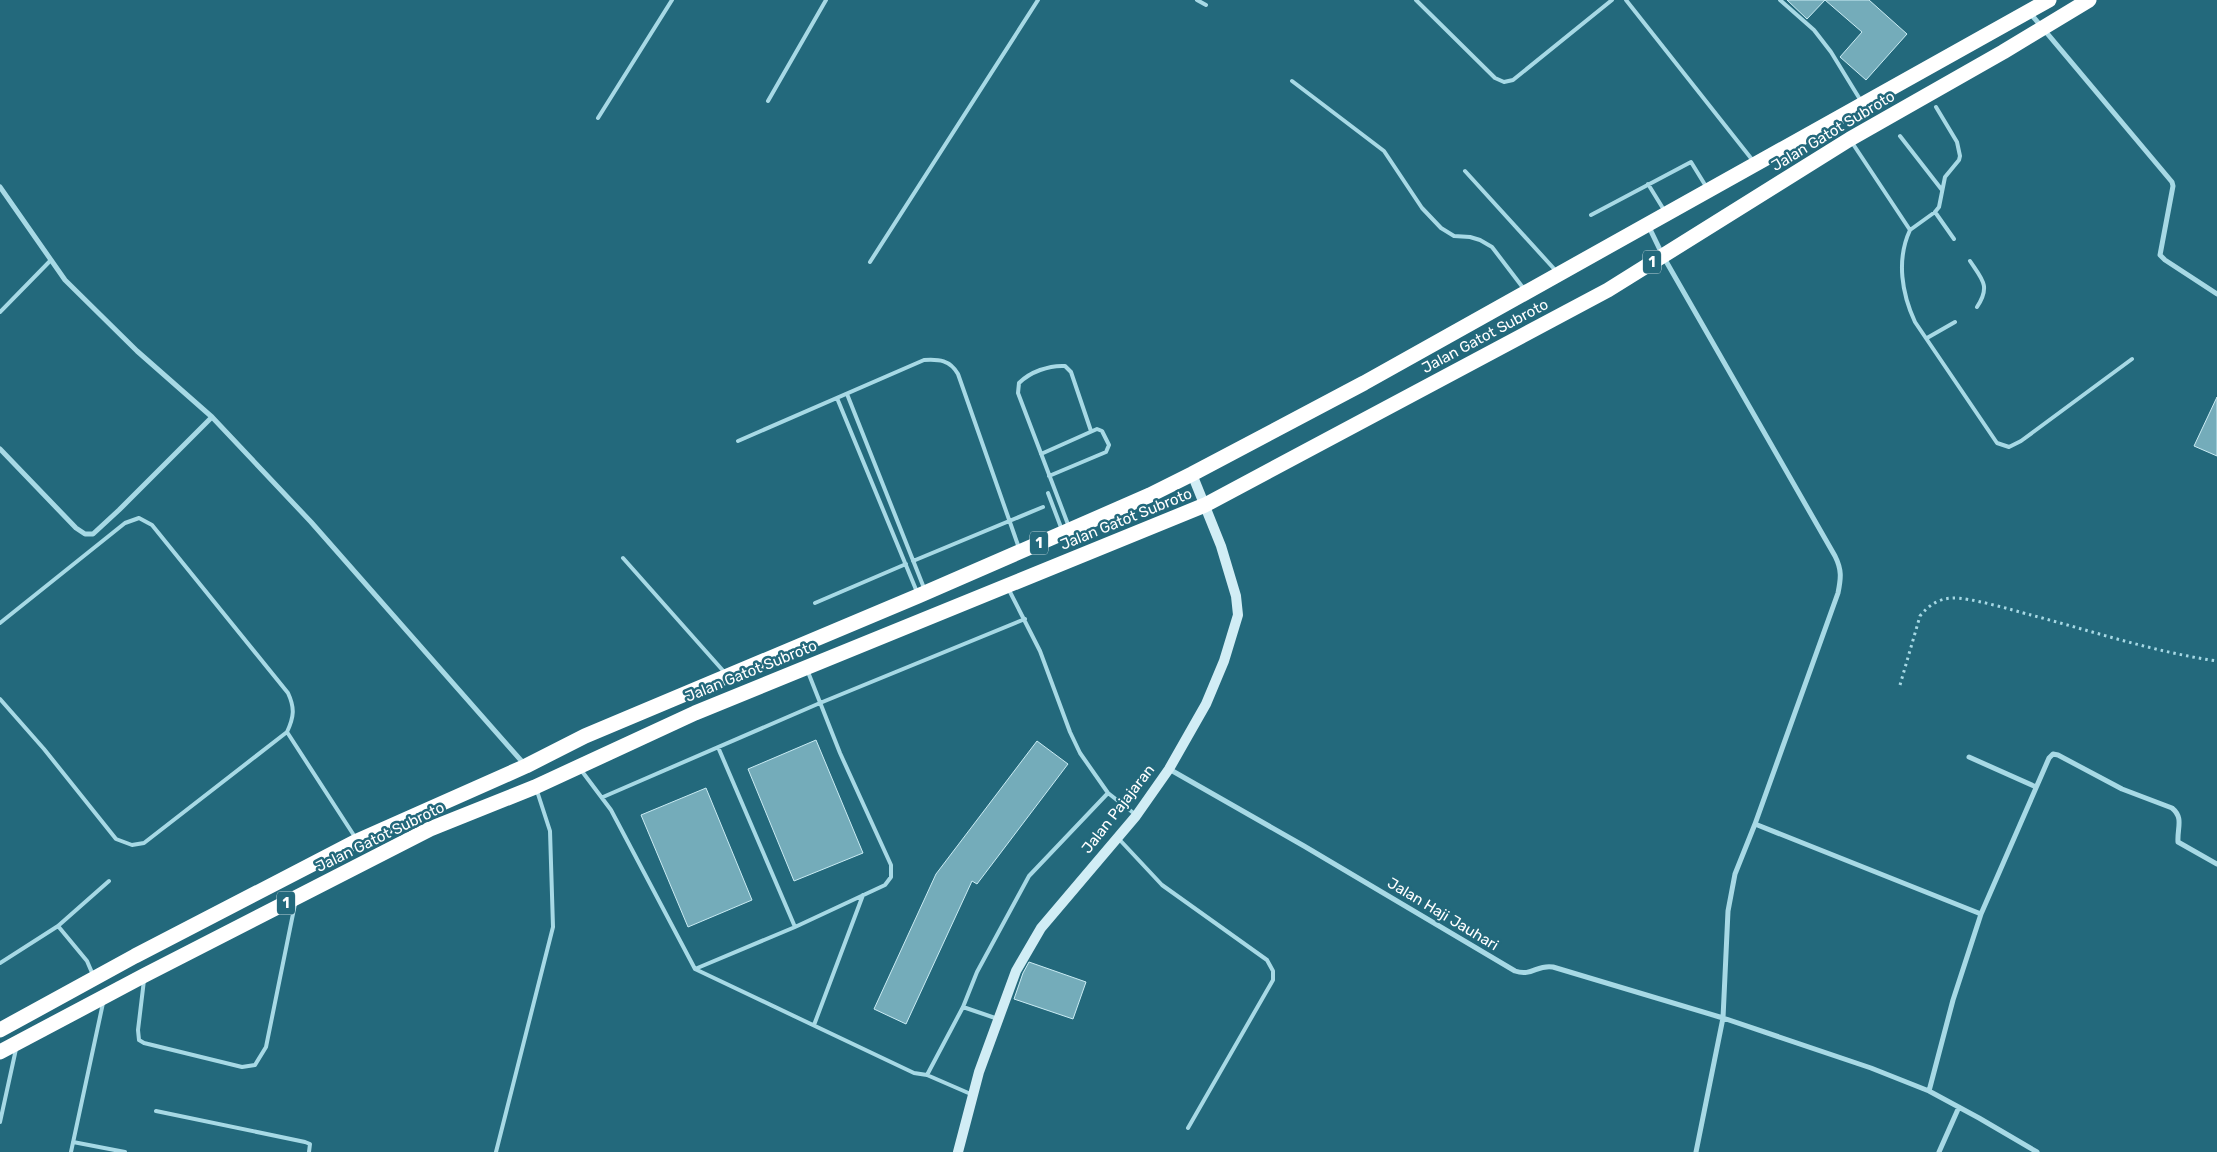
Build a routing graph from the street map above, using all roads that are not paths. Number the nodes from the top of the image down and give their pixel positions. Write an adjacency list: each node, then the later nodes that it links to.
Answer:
1 (672, 0): 18 (lane)
2 (826, 0): 15 (lane)
3 (1038, 0): 36 (lane)
4 (1197, 0): 11 (lane)
5 (1416, 0): 6 (lane)
6 (1612, 0)
7 (1626, 0): 21 (lane)
8 (1780, 0): 16 (lane)
9 (2049, 0): 12 (highway, Jalan Gatot Subroto / 1)
10 (2082, 2): 13 (highway, Jalan Gatot Subroto / 1)
11 (1206, 5)
12 (2029, 13): 13 (street); 16 (highway, Jalan Gatot Subroto / 1)
13 (2042, 30): 20 (highway, Jalan Gatot Subroto / 1); 39 (street)
14 (1292, 81): 38 (lane)
15 (768, 101)
16 (1863, 104): 21 (highway, Jalan Gatot Subroto / 1)
17 (1936, 107): 26 (lane)
18 (598, 118)
19 (1900, 136): 26 (lane)
20 (1850, 139): 31 (lane); 33 (highway, Jalan Gatot Subroto / 1)
21 (1755, 164): 25 (highway, Jalan Gatot Subroto / 1)
22 (1464, 171): 37 (lane)
23 (1648, 184): 25 (lane); 28 (lane); 29 (lane)
24 (0, 187): 34 (street)
25 (1708, 190): 28 (highway, Jalan Gatot Subroto / 1)
26 (1942, 190): 27 (lane)
27 (1935, 212): 31 (lane); 32 (lane)
28 (1666, 213): 30 (highway, Jalan Gatot Subroto / 1)
29 (1591, 215)
30 (1647, 223): 33 (street); 37 (highway, Jalan Gatot Subroto / 1)
31 (1910, 230): 43 (lane)
32 (1954, 239)
33 (1663, 256): 55 (highway, Jalan Gatot Subroto / 1); 83 (street)
34 (50, 261): 41 (lane); 47 (street)
35 (1970, 261): 40 (lane)
36 (870, 262)
37 (1559, 273): 38 (highway, Jalan Gatot Subroto / 1)
38 (1526, 292): 52 (highway, Jalan Gatot Subroto / 1)
39 (2217, 294)
40 (1977, 307)
41 (0, 312)
42 (1955, 322): 43 (lane)
43 (1927, 338): 44 (lane)
44 (2132, 359)
45 (847, 394): 46 (lane); 57 (lane); 61 (lane)
46 (837, 398): 49 (lane); 62 (lane)
47 (212, 417): 50 (street); 75 (street)
48 (1091, 431): 51 (lane); 51 (lane); 53 (lane)
49 (738, 441)
50 (0, 449)
51 (1041, 454): 53 (lane)
52 (1192, 474): 55 (main road, Jalan Pajajaran); 58 (highway, Jalan Gatot Subroto / 1)
53 (1049, 476): 58 (lane)
54 (1048, 493): 58 (lane)
55 (1205, 505): 63 (highway, Jalan Gatot Subroto / 1); 77 (main road, Jalan Pajajaran)
56 (1043, 507): 57 (lane)
57 (1009, 520): 59 (lane); 61 (lane)
58 (1066, 531): 59 (highway, Jalan Gatot Subroto / 1)
59 (1020, 551): 64 (highway, Jalan Gatot Subroto / 1)
60 (623, 558): 69 (lane)
61 (913, 560): 64 (lane)
62 (906, 564): 64 (lane); 65 (lane)
63 (1007, 586): 66 (lane); 68 (highway, Jalan Gatot Subroto / 1)
64 (922, 594): 69 (highway, Jalan Gatot Subroto / 1)
65 (815, 603)
66 (1025, 619): 71 (lane); 80 (lane)
67 (0, 623): 72 (lane)
68 (807, 668): 71 (lane); 76 (highway, Jalan Gatot Subroto / 1)
69 (727, 675): 75 (highway, Jalan Gatot Subroto / 1)
70 (0, 699): 72 (lane)
71 (820, 703): 73 (lane); 89 (lane)
72 (287, 732): 85 (lane)
73 (718, 747): 81 (lane); 93 (lane)
74 (1969, 757): 79 (street)
75 (526, 766): 78 (highway); 85 (highway, Jalan Gatot Subroto / 1)
76 (578, 766): 78 (highway, Jalan Gatot Subroto / 1); 81 (lane)
77 (1169, 769): 82 (main road, Jalan Pajajaran); 101 (street, Jalan Haji Jauhari)
78 (535, 787): 90 (highway, Jalan Gatot Subroto / 1); 118 (lane)
79 (2036, 787): 86 (street); 91 (street)
80 (1108, 792): 82 (lane); 100 (lane)
81 (603, 797): 96 (lane)
82 (1136, 816): 84 (main road, Jalan Pajajaran)
83 (1755, 824): 91 (street); 101 (street)
84 (1118, 838): 102 (main road, Jalan Pajajaran); 113 (lane)
85 (357, 841): 87 (highway, Jalan Gatot Subroto / 1)
86 (2217, 864)
87 (286, 879): 90 (highway); 94 (highway, Jalan Gatot Subroto / 1)
88 (109, 882): 92 (lane)
89 (864, 895): 93 (lane); 103 (lane)
90 (296, 898): 97 (highway, Jalan Gatot Subroto / 1); 97 (lane)
91 (1982, 914): 108 (street)
92 (58, 926): 95 (lane); 98 (lane)
93 (794, 927): 96 (lane)
94 (135, 956): 97 (highway); 98 (highway, Jalan Gatot Subroto / 1)
95 (0, 963)
96 (695, 969): 103 (lane)
97 (145, 975): 99 (highway, Jalan Gatot Subroto / 1)
98 (94, 978): 99 (highway); 104 (highway, Jalan Gatot Subroto / 1)
99 (104, 997): 105 (highway, Jalan Gatot Subroto / 1); 114 (lane)
100 (963, 1007): 102 (lane); 107 (lane)
101 (1723, 1018): 108 (street, Jalan Haji Jauhari); 120 (street)
102 (998, 1019): 109 (main road, Jalan Pajajaran)
103 (814, 1026): 107 (lane)
104 (4, 1028): 105 (highway)
105 (17, 1045): 106 (highway, Jalan Gatot Subroto / 1); 112 (lane)
106 (0, 1052)
107 (927, 1075): 109 (lane)
108 (1929, 1091): 110 (street, Jalan Haji Jauhari)
109 (973, 1095): 119 (main road, Jalan Pajajaran)
110 (1960, 1107): 121 (street); 122 (street, Jalan Haji Jauhari)
111 (156, 1111): 117 (lane)
112 (0, 1122)
113 (1188, 1128)
114 (73, 1142): 115 (lane); 116 (lane)
115 (71, 1152)
116 (125, 1152)
117 (310, 1152)
118 (496, 1152)
119 (958, 1152)
120 (1696, 1152)
121 (1939, 1152)
122 (2037, 1152)

